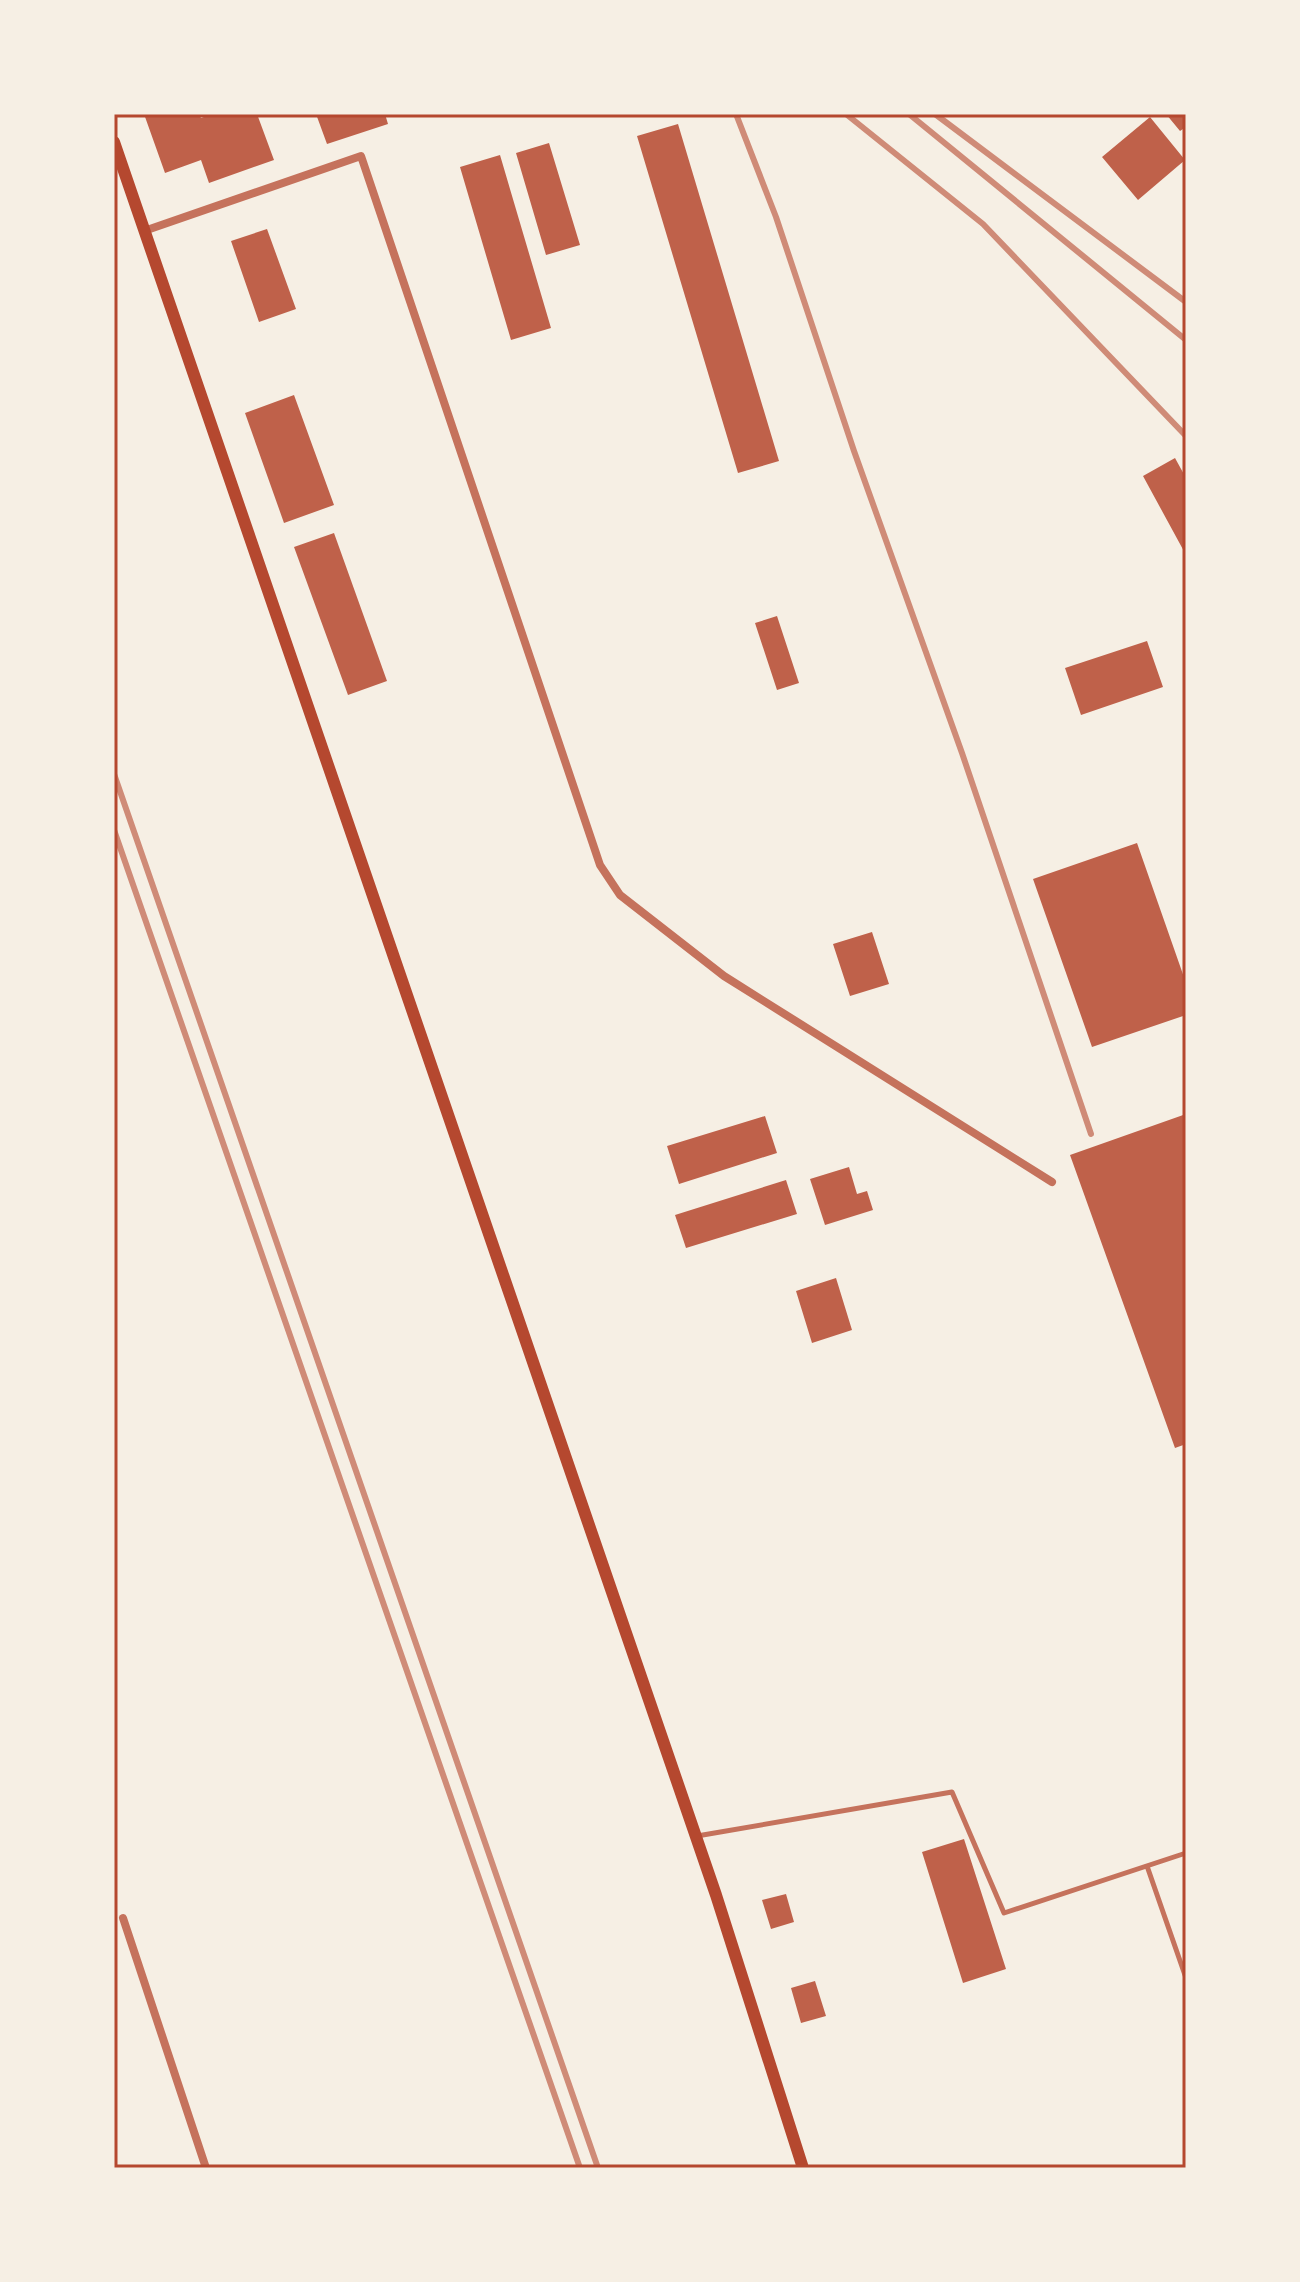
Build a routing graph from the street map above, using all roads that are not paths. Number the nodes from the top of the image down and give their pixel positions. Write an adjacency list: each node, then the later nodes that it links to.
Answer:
1 (114, 142): 2 (main road)
2 (144, 231): 3 (street); 4 (main road)
3 (1052, 1182)
4 (696, 1836): 6 (lane); 10 (main road)
5 (1186, 1853): 6 (lane)
6 (1147, 1866): 8 (lane)
7 (123, 1918): 9 (street)
8 (1186, 1978)
9 (206, 2168)
10 (803, 2168)

